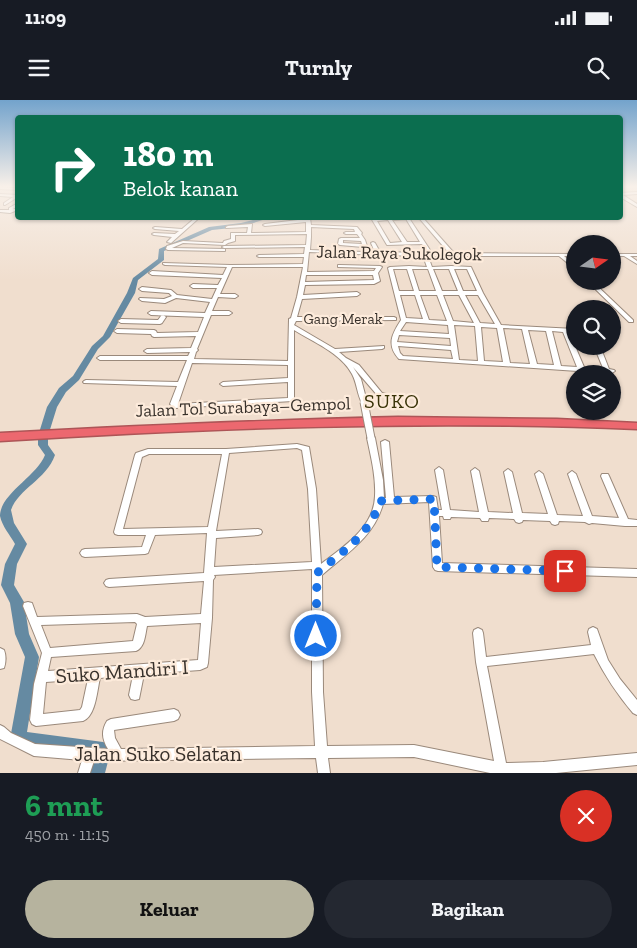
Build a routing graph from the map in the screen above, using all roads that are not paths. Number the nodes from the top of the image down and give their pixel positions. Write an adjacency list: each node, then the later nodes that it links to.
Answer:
1 (195, 220): 13 (street)
2 (300, 220): 8 (street)
3 (308, 220): 12 (street)
4 (375, 220): 23 (street)
5 (390, 220): 23 (street)
6 (408, 220): 22 (street)
7 (423, 220): 30 (street)
8 (266, 224)
9 (228, 227): 16 (street)
10 (155, 228): 13 (street)
11 (288, 229): 12 (street)
12 (309, 229): 16 (street); 17 (street); 26 (street)
13 (184, 230): 18 (street)
14 (346, 233): 17 (street)
15 (154, 234): 18 (street)
16 (249, 234): 25 (street)
17 (360, 234): 19 (street)
18 (177, 236): 20 (street)
19 (363, 240): 24 (street); 24 (street)
20 (169, 242)
21 (373, 243): 28 (street)
22 (424, 243): 23 (street); 29 (street)
23 (406, 244)
24 (365, 246): 27 (street)
25 (224, 247): 25 (street); 26 (street); 41 (street)
26 (308, 251): 27 (street, Jalan Raya Sukolegok); 36 (street); 40 (street, Jalan Raya Sukolegok)
27 (367, 253): 28 (street, Jalan Raya Sukolegok)
28 (381, 254): 29 (street, Jalan Raya Sukolegok); 44 (street)
29 (428, 254): 30 (street, Jalan Raya Sukolegok); 46 (street)
30 (452, 254): 31 (street, Jalan Raya Sukolegok)
31 (560, 255): 32 (street, Jalan Raya Sukolegok); 37 (street)
32 (566, 255)
33 (621, 255): 34 (street)
34 (625, 255): 35 (street); 38 (street)
35 (637, 255)
36 (259, 256)
37 (566, 260)
38 (637, 263)
39 (165, 264): 41 (street)
40 (306, 265): 42 (street); 50 (street, Jalan Raya Sukolegok)
41 (220, 266): 42 (street)
42 (230, 266): 52 (street)
43 (340, 266): 44 (street)
44 (380, 267): 49 (street)
45 (409, 267): 46 (street); 59 (street); 60 (street)
46 (429, 267): 47 (street); 61 (street)
47 (451, 267): 62 (street); 63 (street)
48 (152, 273): 52 (street)
49 (375, 273): 51 (street); 53 (street)
50 (304, 274): 51 (street); 54 (street, Jalan Raya Sukolegok)
51 (316, 274): 53 (street)
52 (225, 277): 56 (street)
53 (316, 283): 54 (street)
54 (302, 284): 68 (street, Jalan Raya Sukolegok)
55 (193, 286): 56 (street)
56 (220, 287): 67 (street)
57 (142, 289): 65 (street)
58 (598, 290): 78 (street)
59 (398, 293): 60 (street); 75 (street)
60 (418, 293): 61 (street); 77 (street)
61 (439, 293): 62 (street); 79 (street)
62 (461, 293): 63 (street); 80 (street)
63 (480, 293): 82 (street)
64 (357, 294): 68 (street)
65 (175, 296): 67 (street); 69 (street)
66 (235, 296): 67 (street)
67 (215, 298): 72 (street)
68 (300, 298): 73 (street, Jalan Raya Sukolegok)
69 (142, 299)
70 (150, 313): 72 (street)
71 (229, 313): 72 (street)
72 (208, 314): 89 (street)
73 (292, 319): 74 (street, Gang Merak); 81 (street, Jalan Raya Sukolegok)
74 (394, 319)
75 (404, 320): 77 (street); 88 (street)
76 (121, 321): 87 (street)
77 (426, 321): 79 (street)
78 (631, 321)
79 (451, 324): 80 (street); 90 (street)
80 (478, 325): 82 (street); 101 (street)
81 (291, 326): 95 (street); 102 (street, Jalan Raya Sukolegok)
82 (500, 326): 83 (street); 103 (street)
83 (525, 328): 84 (street); 105 (street)
84 (548, 329): 85 (street); 106 (street)
85 (565, 330): 104 (street)
86 (117, 331): 87 (street)
87 (154, 332): 89 (street)
88 (396, 332): 90 (street); 91 (street)
89 (200, 334): 94 (street)
90 (453, 336): 93 (street)
91 (394, 344): 93 (street); 100 (street)
92 (382, 347): 95 (street)
93 (454, 348): 100 (street)
94 (195, 350): 96 (street); 98 (street)
95 (332, 350): 99 (street)
96 (147, 351)
97 (100, 358): 98 (street)
98 (192, 359): 102 (street); 110 (street)
99 (344, 360): 112 (street); 127 (street, bridge)
100 (456, 361): 101 (street)
101 (481, 362): 103 (street)
102 (290, 363): 108 (street, Jalan Raya Sukolegok)
103 (507, 364): 105 (street)
104 (579, 365)
105 (534, 366): 106 (street)
106 (558, 368): 107 (street)
107 (566, 368)
108 (290, 380): 110 (street, Jalan Raya Sukolegok); 111 (street)
109 (86, 382): 110 (street)
110 (181, 384)
111 (223, 384)
112 (398, 398)
113 (637, 421): 115 (highway, Jalan Tol Surabaya–Gempol)
114 (637, 426): 115 (highway, Jalan Tol Surabaya–Gempol)
115 (54, 432): 117 (highway, Jalan Tol Surabaya–Gempol)
116 (0, 433): 117 (highway, Jalan Tol Surabaya–Gempol)
117 (32, 433): 118 (highway, Jalan Tol Surabaya–Gempol)
118 (0, 437)
119 (385, 442): 128 (street)
120 (226, 451): 136 (street); 137 (street); 140 (street)
121 (439, 470): 130 (street)
122 (475, 470): 131 (street)
123 (508, 472): 132 (street)
124 (539, 474): 133 (street)
125 (572, 474): 134 (street)
126 (605, 476): 135 (street)
127 (380, 501): 128 (street); 140 (street)
128 (390, 501): 129 (street)
129 (435, 515): 130 (street); 141 (street)
130 (447, 516): 131 (street)
131 (484, 517): 132 (street)
132 (519, 518): 133 (street)
133 (555, 520): 134 (street)
134 (589, 521): 135 (street)
135 (629, 523)
136 (152, 532): 137 (street); 139 (street)
137 (212, 532): 138 (street); 142 (street)
138 (258, 532)
139 (85, 553)
140 (317, 569): 142 (street); 162 (street)
141 (637, 573)
142 (210, 574): 143 (street); 145 (street)
143 (109, 583)
144 (28, 606): 146 (street)
145 (207, 618): 147 (street); 155 (street, Suko Mandiri I)
146 (34, 621): 147 (street); 152 (street)
147 (143, 622): 152 (street)
148 (478, 632): 154 (street)
149 (593, 632): 150 (street)
150 (596, 649): 154 (street); 159 (street)
151 (0, 653): 153 (street)
152 (47, 653): 157 (street)
153 (0, 662)
154 (481, 662): 166 (street)
155 (138, 669): 156 (street, Suko Mandiri I); 158 (street)
156 (95, 673): 157 (street, Suko Mandiri I); 157 (street)
157 (43, 677)
158 (135, 695)
159 (637, 709)
160 (174, 715): 164 (street)
161 (1, 735): 163 (street, Jalan Suko Selatan)
162 (321, 753): 164 (street, Jalan Suko Selatan); 166 (street, Jalan Suko Selatan); 168 (street)
163 (93, 754): 164 (street, Jalan Suko Selatan); 167 (street)
164 (114, 755)
165 (637, 759): 166 (street, Jalan Suko Selatan)
166 (502, 771)
167 (84, 773)
168 (324, 773)

